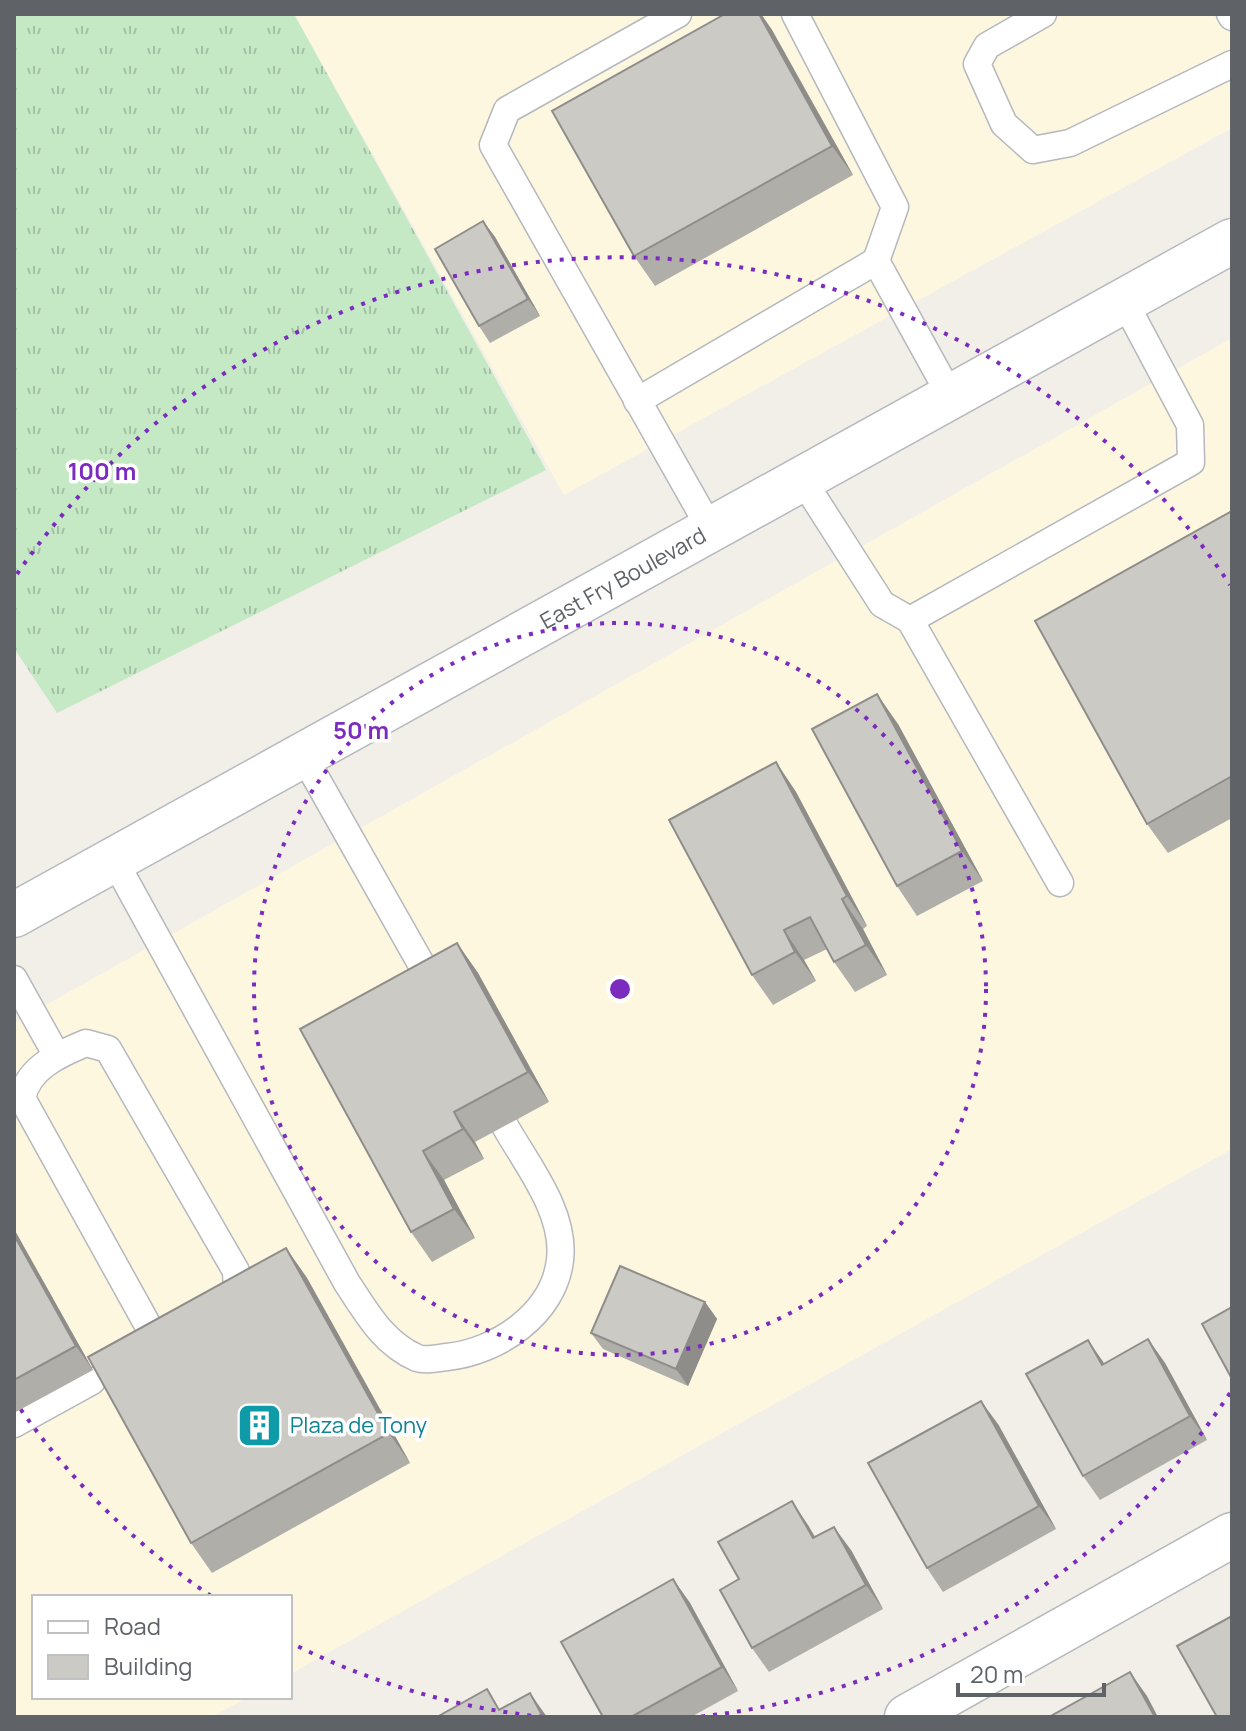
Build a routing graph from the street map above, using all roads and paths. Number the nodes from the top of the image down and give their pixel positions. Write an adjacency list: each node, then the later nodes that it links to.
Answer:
1 (678, 14): 9 (lane)
2 (795, 14): 6 (lane)
3 (1043, 14): 4 (lane)
4 (1232, 64)
5 (1232, 241): 7 (main road, East Fry Boulevard)
6 (876, 261): 8 (lane); 9 (lane)
7 (1124, 301): 8 (main road, East Fry Boulevard); 12 (lane)
8 (951, 397): 10 (main road, East Fry Boulevard)
9 (637, 401): 11 (lane)
10 (802, 479): 11 (main road, East Fry Boulevard); 12 (lane)
11 (711, 530): 13 (main road, East Fry Boulevard)
12 (910, 620): 15 (lane)
13 (303, 755): 14 (main road, East Fry Boulevard); 18 (lane)
14 (114, 860): 16 (main road, East Fry Boulevard); 20 (lane)
15 (1060, 883)
16 (14, 915)
17 (14, 979): 19 (lane)
18 (439, 995)
19 (57, 1056): 19 (lane)
20 (505, 1126)
21 (92, 1381): 22 (lane)
22 (14, 1424)
23 (1232, 1535): 24 (main road)
24 (907, 1717)

